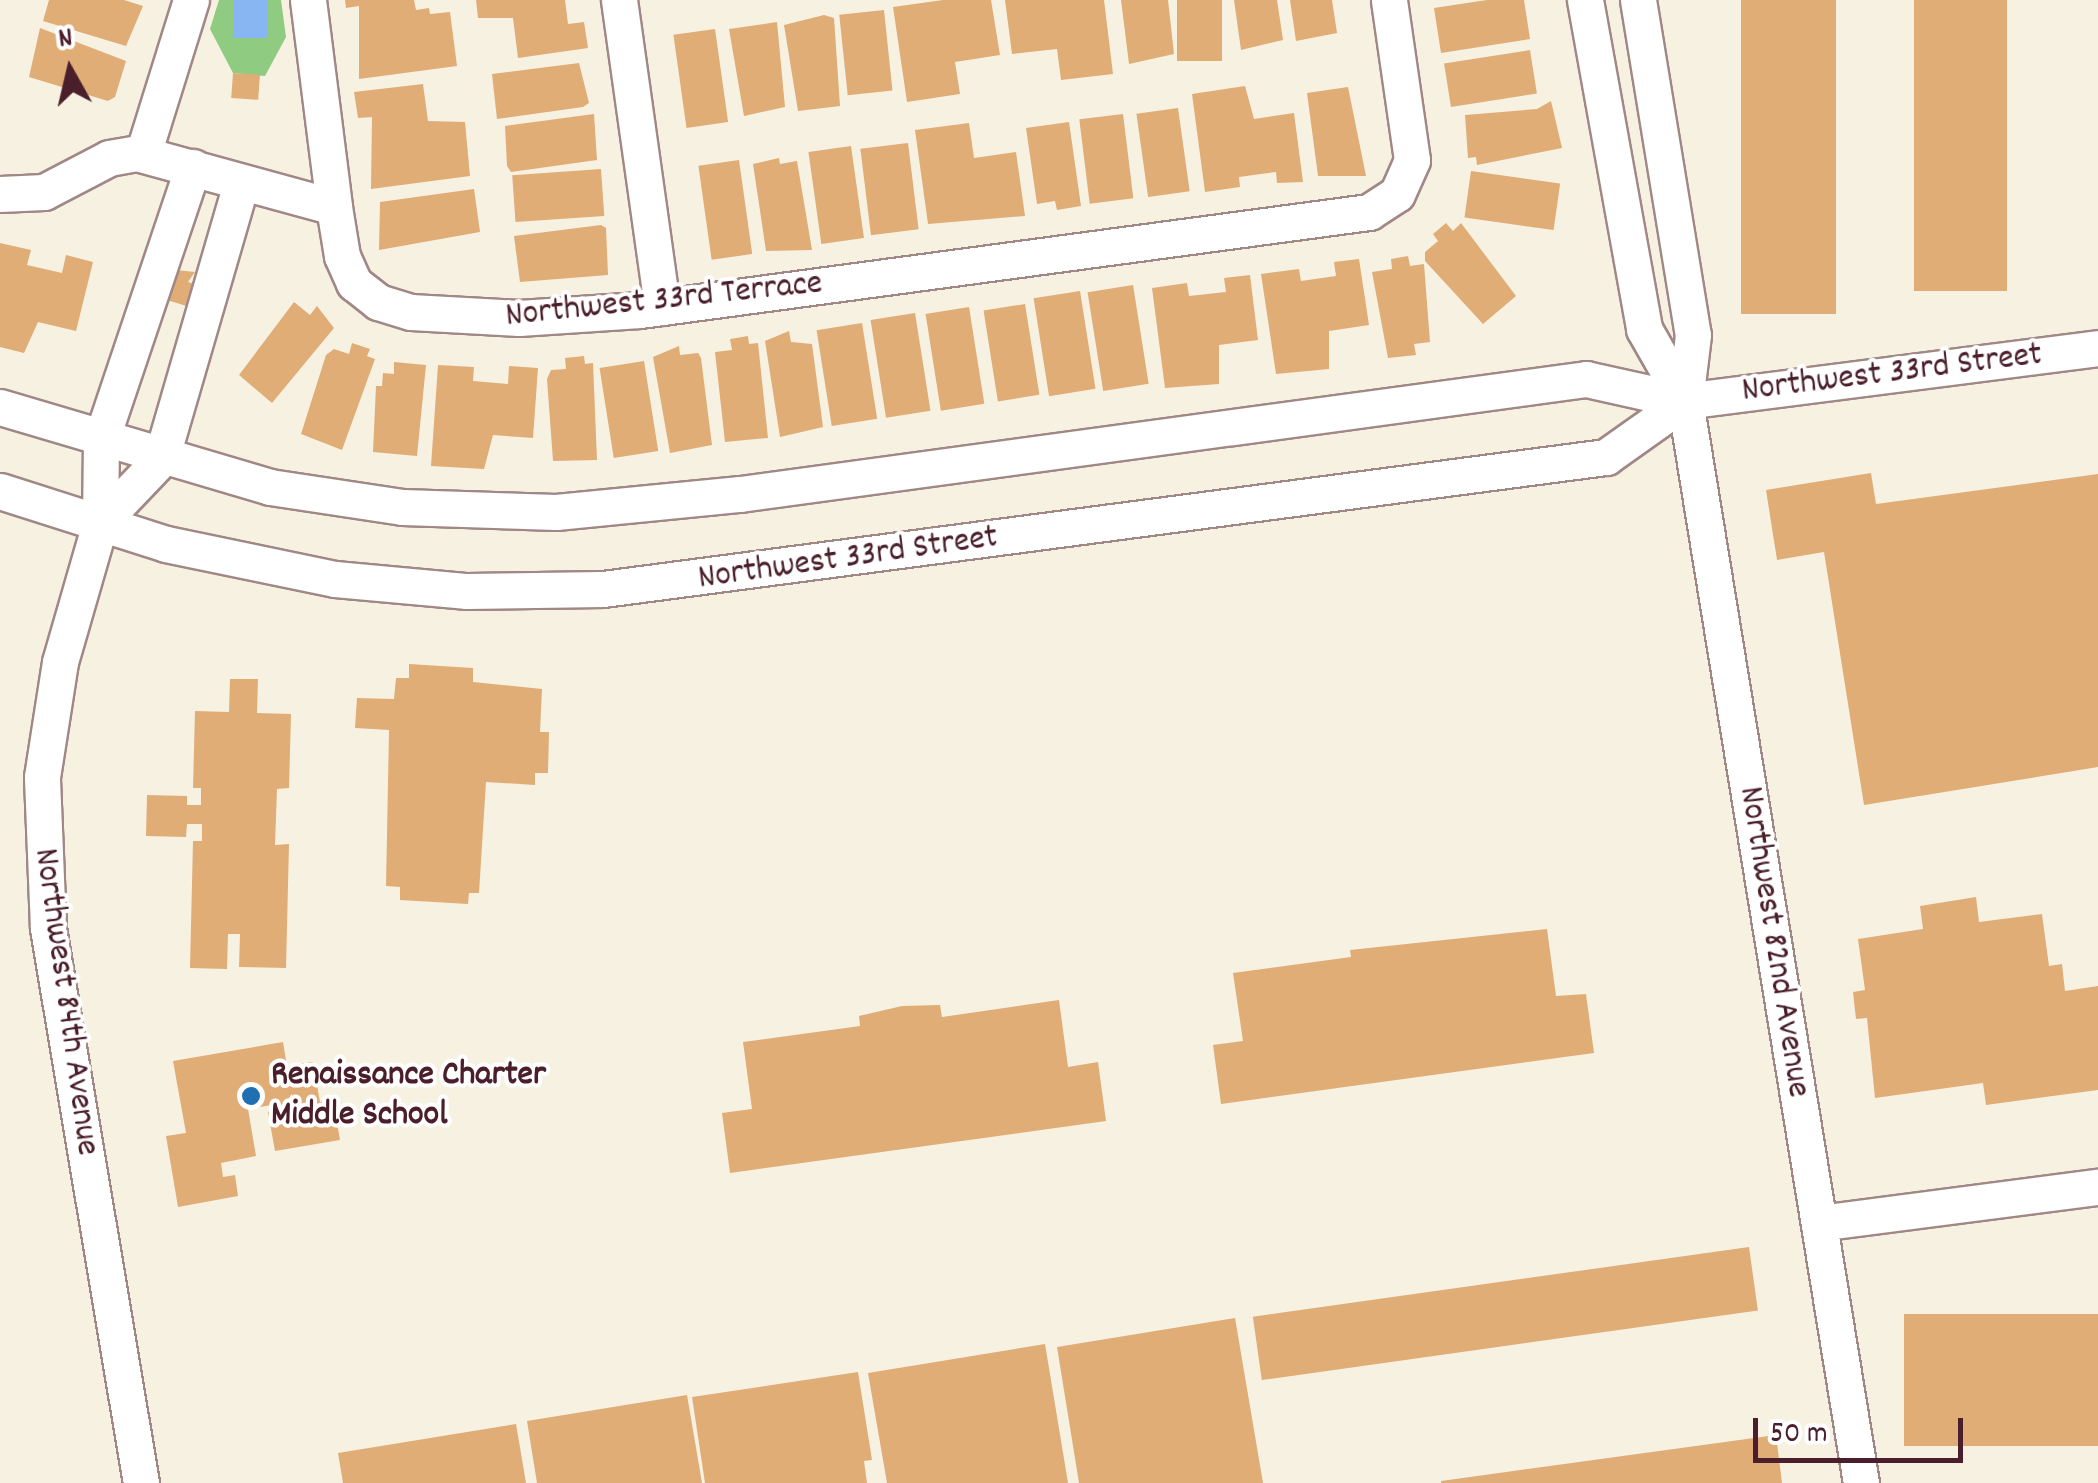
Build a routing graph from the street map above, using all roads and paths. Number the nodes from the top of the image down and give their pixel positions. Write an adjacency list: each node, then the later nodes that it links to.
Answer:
1 (191, 0): 7 (street)
2 (308, 0): 11 (street)
3 (619, 0): 12 (street)
4 (1389, 0): 12 (street, Northwest 33rd Terrace)
5 (1586, 0): 14 (street, Northwest 82nd Avenue)
6 (1638, 0): 14 (street, Northwest 82nd Avenue)
7 (144, 154): 8 (street); 10 (street)
8 (193, 167): 9 (street); 16 (street, Northwest 84th Avenue)
9 (242, 183): 11 (street); 17 (street, Northwest 84th Avenue)
10 (0, 194)
11 (334, 208): 12 (street, Northwest 33rd Terrace)
12 (662, 307)
13 (2098, 348): 14 (street, Northwest 33rd Street)
14 (1685, 401): 17 (street, Northwest 33rd Street); 19 (street, Northwest 33rd Street); 21 (street, Northwest 82nd Avenue)
15 (0, 407): 16 (street, Northwest 33rd Street)
16 (102, 440): 17 (street, Northwest 33rd Street); 19 (street, Northwest 84th Avenue)
17 (161, 459): 19 (street, Northwest 84th Avenue)
18 (0, 491): 19 (street, Northwest 33rd Street)
19 (100, 523): 22 (street, Northwest 84th Avenue)
20 (2098, 1187): 21 (street)
21 (1819, 1223): 23 (street, Northwest 82nd Avenue)
22 (141, 1483)
23 (1862, 1483)

